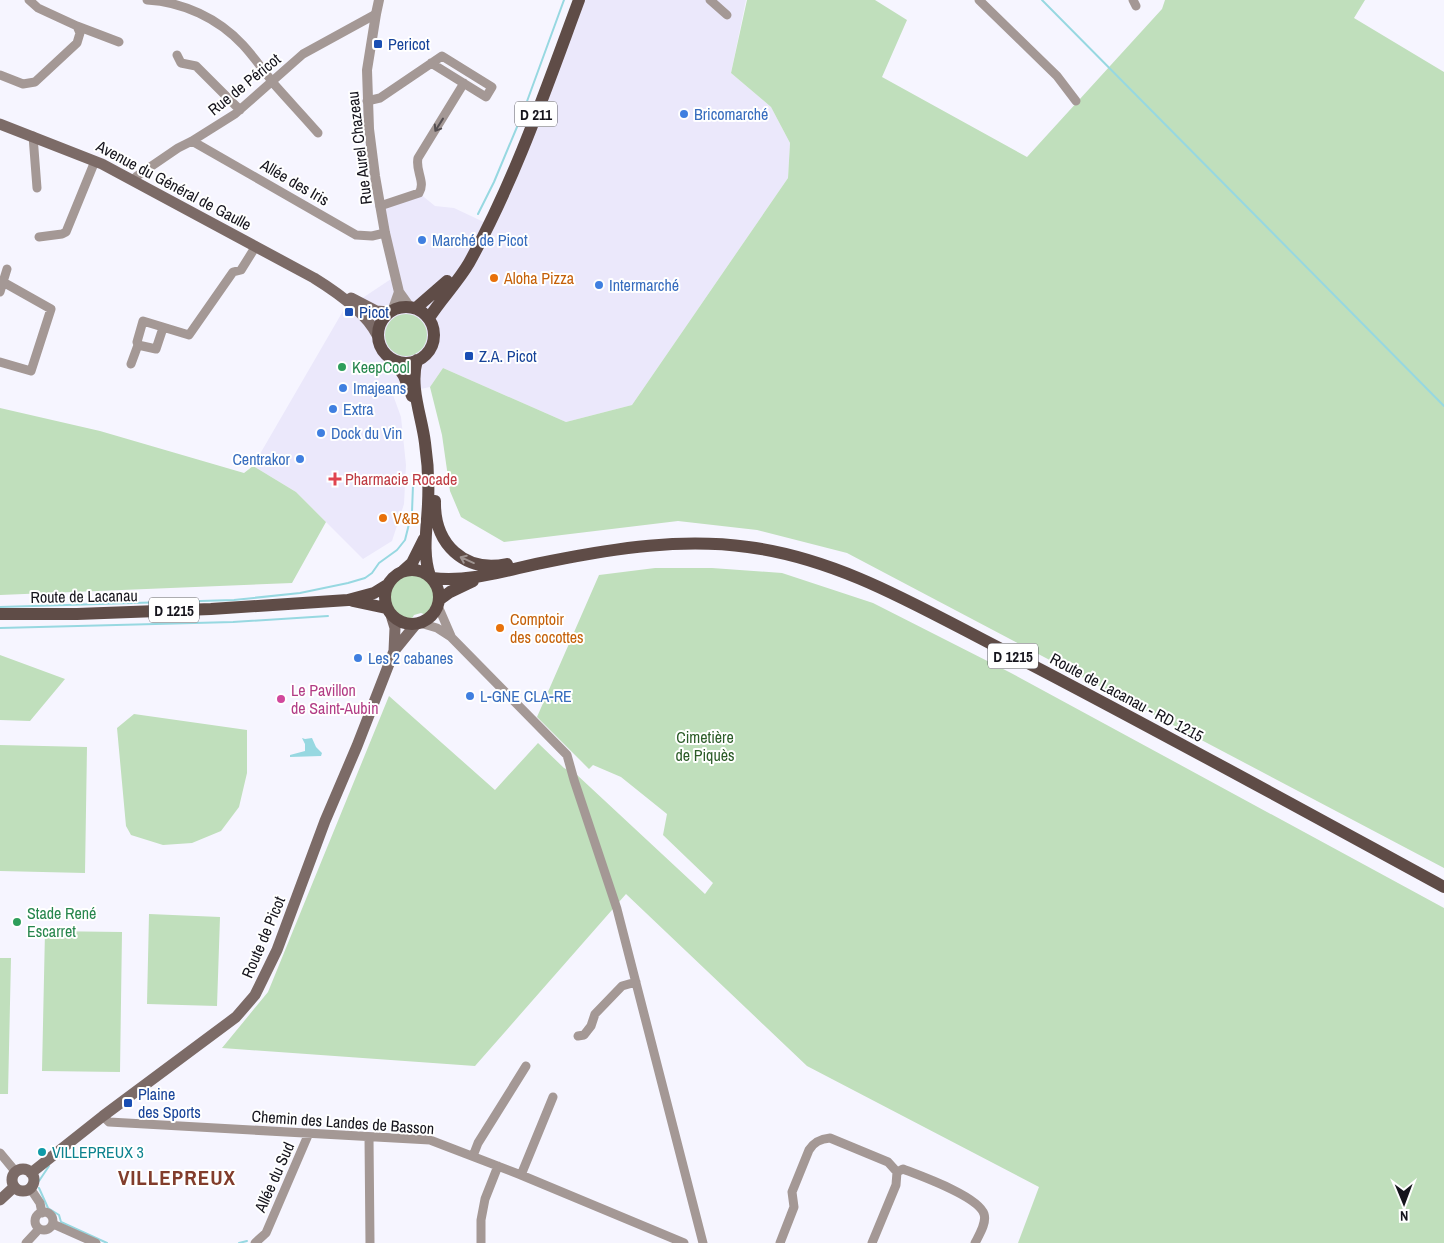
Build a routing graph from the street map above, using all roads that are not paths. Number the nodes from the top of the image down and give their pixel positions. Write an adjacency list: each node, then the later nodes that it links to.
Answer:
1 (29, 0): 9 (street)
2 (147, 0): 14 (street)
3 (380, 0): 7 (street, Rue Aurel Chazeau)
4 (579, 0): 27 (main road, D 211)
5 (710, 0): 8 (street)
6 (979, 0): 16 (street)
7 (376, 14): 14 (street, Rue de Péricot); 17 (street, Rue Aurel Chazeau)
8 (727, 15)
9 (77, 26): 10 (street); 13 (street)
10 (119, 42)
11 (177, 55): 18 (street)
12 (431, 63): 15 (street); 15 (street); 17 (street)
13 (0, 75)
14 (273, 82): 18 (street, Rue de Péricot); 20 (street)
15 (464, 83): 26 (street, one-way to 26)
16 (1076, 100)
17 (367, 101): 26 (street, Rue Aurel Chazeau)
18 (240, 110): 22 (street, Rue de Péricot)
19 (2, 128): 21 (main road, Avenue du Général de Gaulle)
20 (318, 133)
21 (33, 136): 23 (main road, Avenue du Général de Gaulle); 25 (street)
22 (192, 141): 24 (street, Rue de Péricot); 28 (street, Allée des Iris)
23 (95, 161): 24 (main road, Avenue du Général de Gaulle); 29 (street)
24 (134, 180): 30 (main road, Avenue du Général de Gaulle)
25 (37, 188)
26 (380, 206): 28 (street, Rue Aurel Chazeau)
27 (488, 225): 36 (main road, D 211); 38 (main road, D 211)
28 (386, 233): 35 (street, Rue Aurel Chazeau)
29 (39, 237)
30 (256, 246): 33 (main road, Avenue du Général de Gaulle); 39 (street)
31 (8, 269): 32 (street)
32 (3, 282): 34 (street); 44 (street)
33 (327, 286): 37 (main road, Avenue du Général de Gaulle); 40 (main road, Avenue du Général de Gaulle)
34 (0, 292)
35 (399, 292): 36 (street, Rue Aurel Chazeau); 37 (street)
36 (413, 307): 37 (main road); 38 (main road)
37 (391, 310): 40 (main road)
38 (428, 318): 43 (main road)
39 (163, 328): 41 (street); 41 (street)
40 (377, 335): 42 (main road)
41 (138, 345): 45 (street)
42 (394, 360): 43 (main road); 46 (main road)
43 (417, 360): 46 (main road)
44 (0, 362)
45 (130, 364)
46 (420, 416): 47 (main road)
47 (425, 442): 48 (main road); 49 (main road, one-way to 47)
48 (425, 536): 50 (main road); 51 (main road)
49 (549, 561): 52 (main road, D 1215); 61 (main road, Route de Lacanau - RD 1215 / D 1215)
50 (403, 570): 51 (main road); 53 (main road)
51 (431, 577): 52 (main road, D 1215); 55 (main road)
52 (479, 577): 55 (main road, D 1215)
53 (387, 585): 54 (main road, D 1215); 56 (main road)
54 (348, 600): 56 (main road, D 1215); 57 (main road, Route de Lacanau / D 1215)
55 (438, 603): 58 (main road); 59 (street)
56 (389, 611): 58 (main road); 60 (main road, Route de Picot)
57 (0, 614)
58 (418, 623): 59 (street); 60 (main road, Route de Picot)
59 (451, 637): 62 (street)
60 (394, 652): 66 (main road, Route de Picot)
61 (1444, 887)
62 (636, 982): 63 (street); 90 (street)
63 (578, 1036)
64 (526, 1066): 70 (street)
65 (553, 1097): 75 (street)
66 (103, 1116): 67 (street, Chemin des Landes de Basson); 74 (main road, Route de Picot)
67 (309, 1134): 68 (street, Chemin des Landes de Basson); 82 (street, Allée du Sud)
68 (369, 1137): 70 (street, Chemin des Landes de Basson); 87 (street)
69 (0, 1153): 72 (street)
70 (473, 1156): 71 (street, Chemin des Landes de Basson)
71 (498, 1166): 75 (street, Chemin des Landes de Basson); 88 (street)
72 (15, 1172): 74 (main road); 76 (main road)
73 (897, 1172): 91 (street); 92 (street); 93 (street)
74 (31, 1173): 77 (main road)
75 (521, 1175): 89 (street, Chemin des Landes de Basson)
76 (14, 1187): 77 (main road); 78 (main road)
77 (30, 1188): 79 (street)
78 (0, 1200)
79 (42, 1212): 80 (street); 81 (street)
80 (53, 1224): 81 (street); 84 (street)
81 (39, 1229): 83 (street)
82 (266, 1233): 85 (street, Allée du Sud); 86 (street, Allée du Sud)
83 (26, 1243)
84 (96, 1243)
85 (255, 1243)
86 (270, 1243)
87 (370, 1243)
88 (481, 1243)
89 (684, 1243)
90 (703, 1243)
91 (780, 1243)
92 (872, 1243)
93 (975, 1243)

